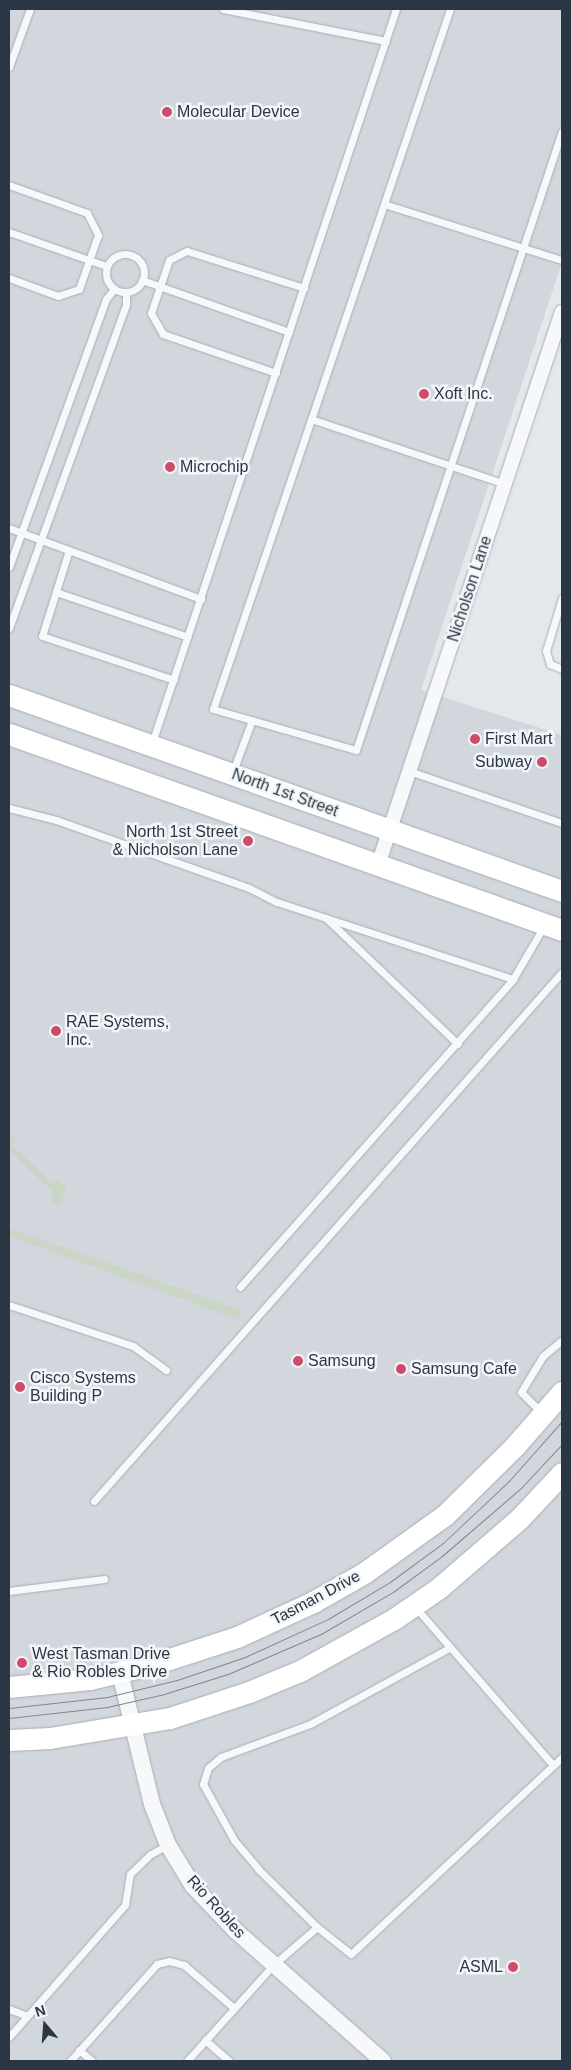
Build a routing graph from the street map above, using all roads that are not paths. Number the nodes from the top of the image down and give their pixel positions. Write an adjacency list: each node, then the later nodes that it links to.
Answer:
1 (30, 9): 6 (lane)
2 (223, 9): 5 (lane)
3 (396, 9): 5 (lane)
4 (450, 9): 9 (lane)
5 (386, 41): 18 (lane)
6 (9, 67)
7 (562, 131): 11 (lane)
8 (9, 185): 12 (lane)
9 (384, 204): 11 (lane); 24 (lane)
10 (9, 232): 12 (lane)
11 (524, 248): 13 (lane); 25 (lane)
12 (89, 260): 14 (lane); 15 (lane)
13 (562, 260)
14 (106, 266): 16 (lane); 19 (lane)
15 (9, 278)
16 (142, 280): 17 (lane); 20 (lane)
17 (160, 286): 18 (lane); 22 (lane); 23 (lane)
18 (304, 288): 22 (lane)
19 (114, 289): 20 (lane); 28 (lane)
20 (126, 292): 29 (lane)
21 (562, 312): 26 (street, Nicholson Lane)
22 (289, 332): 23 (lane)
23 (276, 373): 34 (lane)
24 (311, 419): 25 (lane); 40 (lane)
25 (451, 466): 26 (lane); 40 (lane)
26 (505, 484): 43 (street, Nicholson Lane)
27 (9, 528): 28 (lane)
28 (21, 533): 29 (lane); 31 (lane)
29 (41, 540): 30 (lane); 35 (lane)
30 (70, 550): 32 (lane); 34 (lane)
31 (9, 567)
32 (56, 592): 36 (lane); 38 (lane)
33 (562, 598): 37 (lane)
34 (201, 599): 36 (lane)
35 (9, 628)
36 (188, 637): 38 (lane)
37 (562, 669)
38 (174, 680): 42 (lane)
39 (9, 695): 42 (main road, North 1st Street)
40 (252, 720): 44 (lane)
41 (9, 734): 48 (main road)
42 (152, 745): 44 (main road, North 1st Street)
43 (409, 771): 46 (lane); 47 (street, Nicholson Lane)
44 (232, 774): 47 (main road, North 1st Street)
45 (9, 808): 50 (lane)
46 (562, 824)
47 (389, 830): 48 (street, Nicholson Lane); 49 (main road, North 1st Street)
48 (378, 865): 51 (main road)
49 (562, 891)
50 (325, 917): 53 (lane); 54 (lane)
51 (554, 927): 53 (lane)
52 (562, 972): 62 (lane)
53 (513, 979): 54 (lane)
54 (458, 1044): 55 (lane)
55 (240, 1287)
56 (9, 1305): 58 (lane)
57 (562, 1340): 60 (lane)
58 (166, 1370)
59 (562, 1392): 60 (main road, Tasman Drive)
60 (543, 1414): 67 (main road, Tasman Drive)
61 (562, 1473): 65 (main road)
62 (94, 1501)
63 (104, 1579): 64 (lane)
64 (9, 1591)
65 (414, 1605): 66 (lane); 69 (main road)
66 (449, 1648): 72 (lane); 74 (lane)
67 (120, 1673): 68 (main road, Tasman Drive); 69 (street, Rio Robles)
68 (9, 1687)
69 (131, 1725): 70 (main road); 73 (street, Rio Robles)
70 (9, 1740)
71 (562, 1756): 72 (lane)
72 (553, 1765): 74 (lane)
73 (168, 1845): 75 (street, Rio Robles); 78 (lane)
74 (317, 1927): 75 (lane)
75 (273, 1965): 76 (lane); 86 (street, Rio Robles)
76 (234, 2008): 80 (lane); 81 (lane)
77 (9, 2009): 78 (lane)
78 (27, 2016): 79 (lane)
79 (9, 2037)
80 (205, 2040): 84 (lane); 85 (lane)
81 (79, 2050): 82 (lane); 83 (lane)
82 (70, 2061)
83 (92, 2061)
84 (187, 2061)
85 (229, 2061)
86 (383, 2061)

